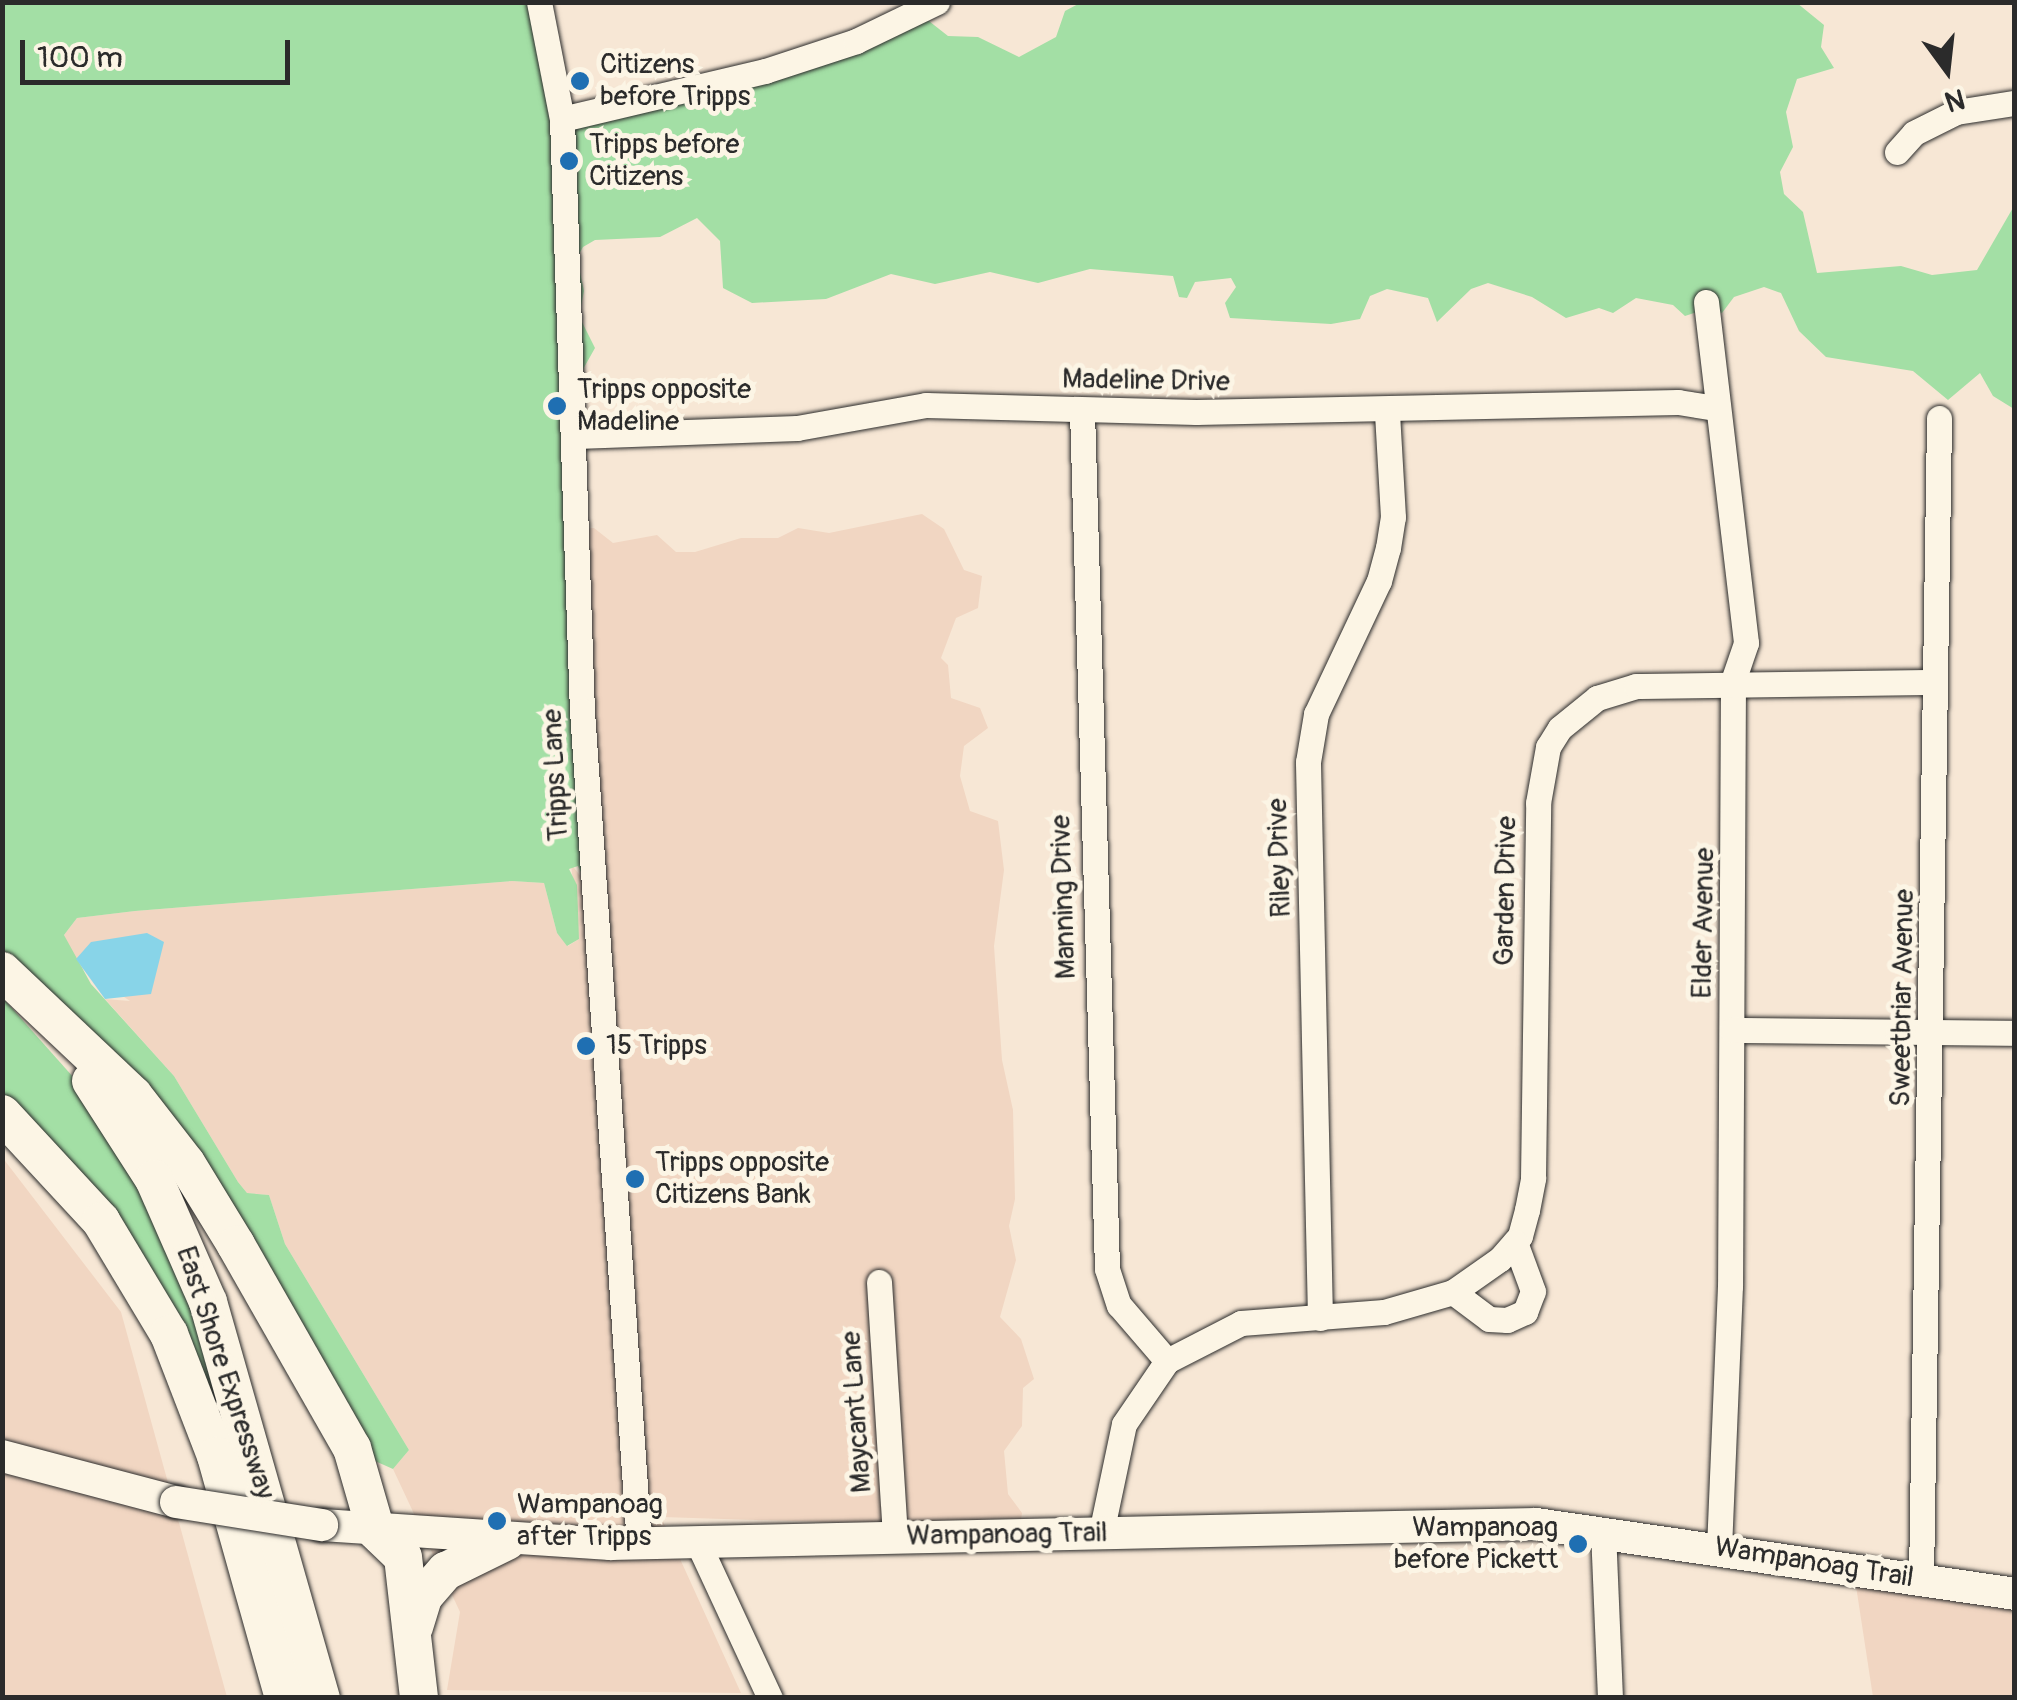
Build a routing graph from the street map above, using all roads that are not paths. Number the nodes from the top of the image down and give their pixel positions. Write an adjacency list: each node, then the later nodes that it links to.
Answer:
1 (539, 2): 4 (street, Tripps Lane)
2 (938, 2): 4 (street)
3 (2014, 103): 5 (street)
4 (562, 119): 11 (street, Tripps Lane)
5 (1898, 152)
6 (1706, 302): 7 (street, Elder Avenue)
7 (1717, 408): 9 (street, Madeline Drive); 12 (street, Elder Avenue)
8 (1082, 411): 9 (street, Madeline Drive); 11 (street, Madeline Drive); 23 (street, Manning Drive)
9 (1387, 412): 22 (street, Riley Drive)
10 (1939, 418): 13 (street, Sweetbriar Avenue)
11 (576, 436): 31 (street, Tripps Lane)
12 (1733, 681): 13 (street, Garden Drive); 15 (street, Elder Avenue); 19 (street, Garden Drive)
13 (1932, 682): 16 (street, Sweetbriar Avenue)
14 (2, 975): 25 (highway); 37 (highway, East Shore Expressway)
15 (1732, 1030): 16 (street); 32 (street, Elder Avenue)
16 (1932, 1032): 17 (street); 33 (street, Sweetbriar Avenue)
17 (2014, 1033)
18 (2, 1114): 36 (highway, East Shore Expressway)
19 (1515, 1242): 21 (street); 21 (street)
20 (879, 1282): 28 (street, Maycant Lane)
21 (1453, 1292): 22 (street)
22 (1320, 1318): 23 (street)
23 (1168, 1361): 27 (street)
24 (2, 1456): 25 (main road, Wampanoag Trail, bridge)
25 (376, 1531): 29 (main road, Wampanoag Trail); 35 (highway)
26 (1603, 1531): 27 (main road, Wampanoag Trail); 32 (main road, Wampanoag Trail); 40 (street)
27 (1101, 1533): 28 (main road, Wampanoag Trail)
28 (895, 1538): 30 (main road, Wampanoag Trail)
29 (507, 1541): 31 (main road, Wampanoag Trail); 35 (highway)
30 (698, 1543): 31 (main road, Wampanoag Trail); 39 (street)
31 (639, 1544)
32 (1719, 1549): 33 (main road, Wampanoag Trail)
33 (1921, 1580): 34 (main road, Wampanoag Trail)
34 (2014, 1594)
35 (414, 1644): 38 (highway)
36 (284, 1698)
37 (321, 1698)
38 (419, 1698)
39 (770, 1698)
40 (1610, 1698)

